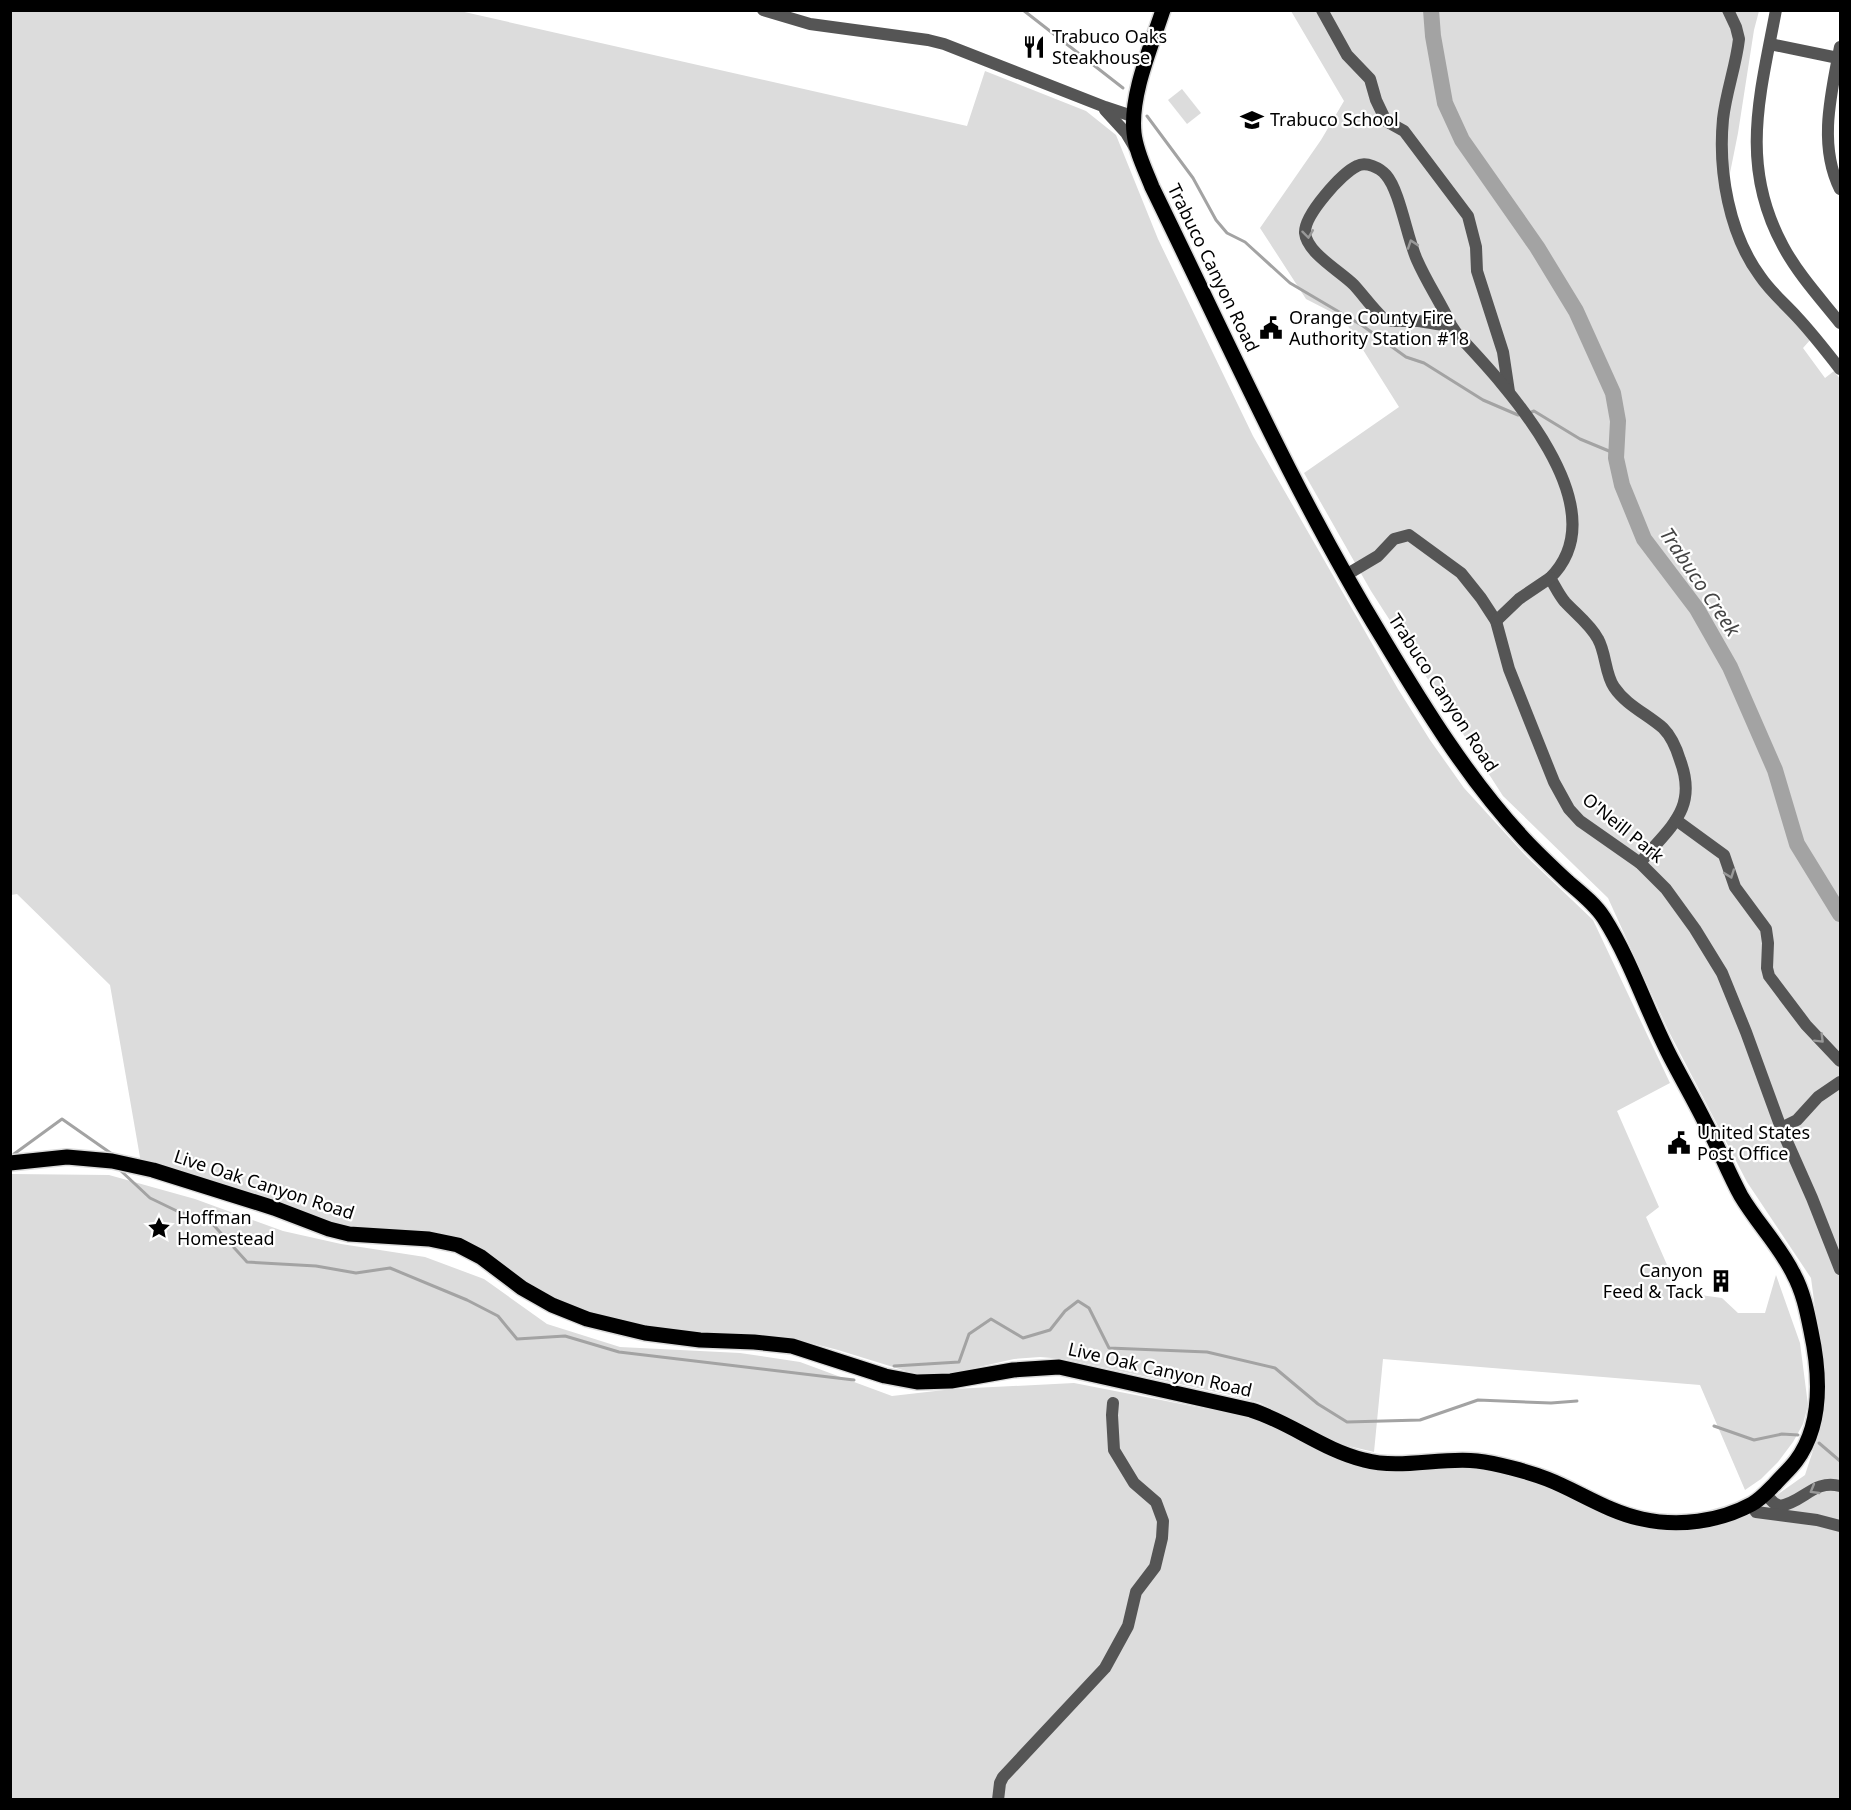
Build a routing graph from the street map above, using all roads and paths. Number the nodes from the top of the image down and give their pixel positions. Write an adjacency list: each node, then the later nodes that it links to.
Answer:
1 (1163, 10): 9 (main road, Trabuco Canyon Road)
2 (1728, 10): 14 (street)
3 (1776, 10): 6 (street)
4 (767, 11): 8 (street)
5 (1325, 11): 15 (street)
6 (1770, 44): 7 (street); 12 (street)
7 (1839, 53): 11 (street)
8 (1100, 105): 9 (street); 10 (street)
9 (1135, 117): 10 (main road, Trabuco Canyon Road)
10 (1138, 152): 16 (main road, Trabuco Canyon Road)
11 (1840, 189)
12 (1840, 323)
13 (1451, 325): 13 (street, one-way to 13); 15 (street)
14 (1840, 369)
15 (1510, 393): 17 (street)
16 (1346, 575): 18 (street, O'Neill Park); 28 (main road, Trabuco Canyon Road)
17 (1550, 578): 18 (street); 19 (street)
18 (1496, 621): 20 (street, O'Neill Park)
19 (1676, 820): 20 (street); 21 (street, one-way to 21)
20 (1640, 863): 23 (street, O'Neill Park)
21 (1840, 1061)
22 (1840, 1082): 23 (street)
23 (1781, 1128): 25 (street, O'Neill Park)
24 (10, 1163): 29 (main road, Live Oak Canyon Road)
25 (1840, 1269)
26 (1113, 1404): 33 (street)
27 (1840, 1486): 30 (street, one-way to 30)
28 (1769, 1490): 29 (main road, Live Oak Canyon Road); 30 (street)
29 (1751, 1504): 31 (street)
30 (1789, 1504): 31 (street)
31 (1789, 1517): 32 (street)
32 (1840, 1526)
33 (998, 1800)

